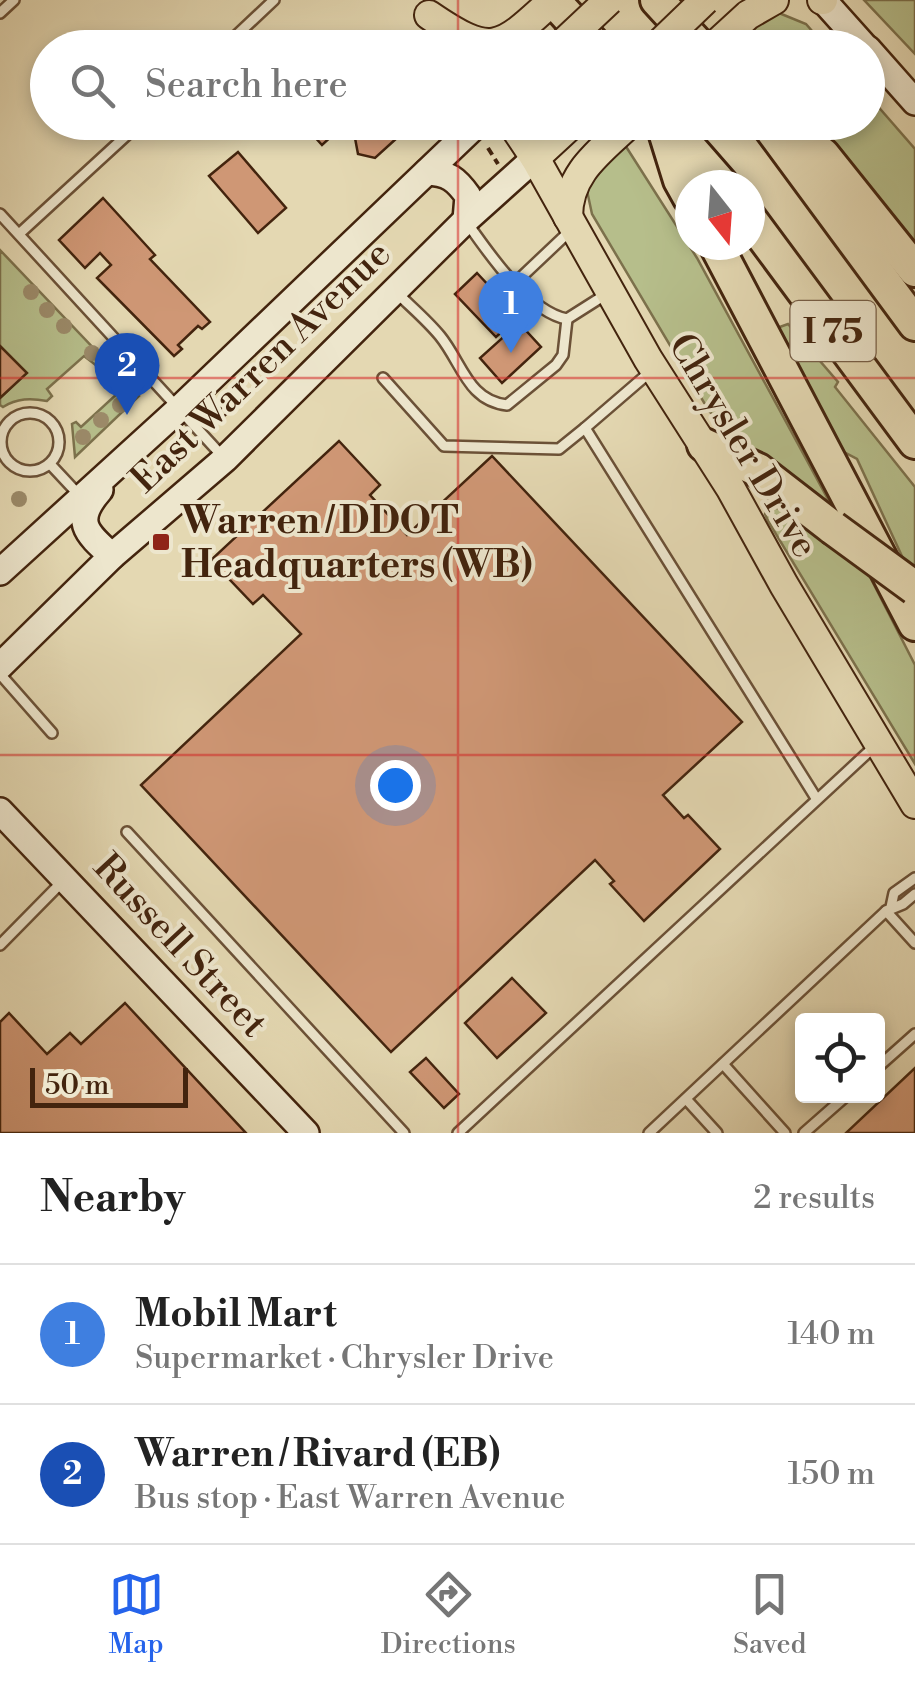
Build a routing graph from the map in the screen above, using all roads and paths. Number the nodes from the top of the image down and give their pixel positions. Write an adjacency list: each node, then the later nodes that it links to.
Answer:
1 (14, 0): 10 (lane)
2 (274, 0): 11 (lane)
3 (553, 0): 14 (main road); 16 (highway)
4 (609, 0): 15 (main road, bridge)
5 (657, 0): 18 (highway)
6 (706, 0): 17 (main road, bridge)
7 (774, 0): 19 (main road)
8 (822, 0): 20 (main road)
9 (422, 7): 12 (main road); 13 (main road)
10 (0, 13)
11 (242, 30)
12 (441, 30)
13 (452, 30)
14 (520, 30)
15 (577, 30)
16 (580, 30)
17 (674, 30)
18 (684, 30)
19 (732, 30)
20 (850, 30)
21 (885, 68): 22 (main road)
22 (915, 102)
23 (121, 140): 41 (lane)
24 (460, 140): 37 (main road, East Warren Avenue)
25 (523, 140): 33 (main road, Chrysler Drive)
26 (554, 140): 33 (main road, East Warren Avenue)
27 (612, 140): 40 (main road)
28 (669, 140): 35 (highway)
29 (681, 140): 36 (highway)
30 (779, 140): 49 (highway, I 75)
31 (804, 140): 44 (highway)
32 (488, 148): 34 (path)
33 (535, 158): 39 (main road, East Warren Avenue); 40 (main road, Chrysler Drive)
34 (498, 164)
35 (677, 170)
36 (708, 170)
37 (427, 172): 39 (main road); 53 (main road, East Warren Avenue)
38 (0, 214): 41 (lane)
39 (466, 220): 45 (lane); 46 (main road, East Warren Avenue)
40 (571, 222): 45 (lane); 47 (main road, Chrysler Drive)
41 (19, 234): 53 (lane)
42 (765, 239): 57 (highway, I 75)
43 (724, 260): 67 (highway)
44 (915, 270)
45 (515, 284): 48 (lane)
46 (395, 290): 48 (lane); 61 (main road, East Warren Avenue)
47 (610, 292): 48 (lane); 50 (main road, Chrysler Drive)
48 (567, 319)
49 (915, 324)
50 (655, 368): 55 (lane); 59 (main road, Chrysler Drive)
51 (384, 378): 55 (lane)
52 (215, 404): 54 (path)
53 (179, 409): 56 (main road, East Warren Avenue); 61 (lane)
54 (226, 416)
55 (585, 428): 71 (lane)
56 (146, 438): 63 (main road, East Warren Avenue); 64 (main road)
57 (915, 442)
58 (186, 444): 60 (path)
59 (704, 445): 66 (highway, bridge); 70 (main road, Chrysler Drive)
60 (192, 450)
61 (224, 459): 64 (main road, East Warren Avenue)
62 (50, 464): 62 (lane); 63 (lane)
63 (80, 497): 65 (main road, East Warren Avenue)
64 (112, 556): 68 (main road, East Warren Avenue)
65 (0, 572)
66 (915, 588)
67 (915, 624)
68 (0, 670): 69 (lane)
69 (52, 733)
70 (878, 744): 71 (lane); 72 (main road, Chrysler Drive)
71 (816, 798): 88 (lane)
72 (915, 804)
73 (0, 810): 75 (main road, Russell Street)
74 (126, 832): 87 (lane)
75 (66, 878): 80 (lane); 86 (main road, Russell Street)
76 (915, 878): 78 (lane)
77 (915, 894): 78 (lane)
78 (888, 909): 79 (lane); 83 (lane)
79 (915, 944)
80 (0, 945)
81 (915, 1034): 82 (lane)
82 (885, 1061)
83 (723, 1064): 84 (lane); 91 (lane)
84 (686, 1098): 89 (lane); 90 (lane)
85 (838, 1103): 92 (lane)
86 (306, 1133)
87 (404, 1133)
88 (458, 1133)
89 (649, 1133)
90 (717, 1133)
91 (785, 1133)
92 (804, 1133)

